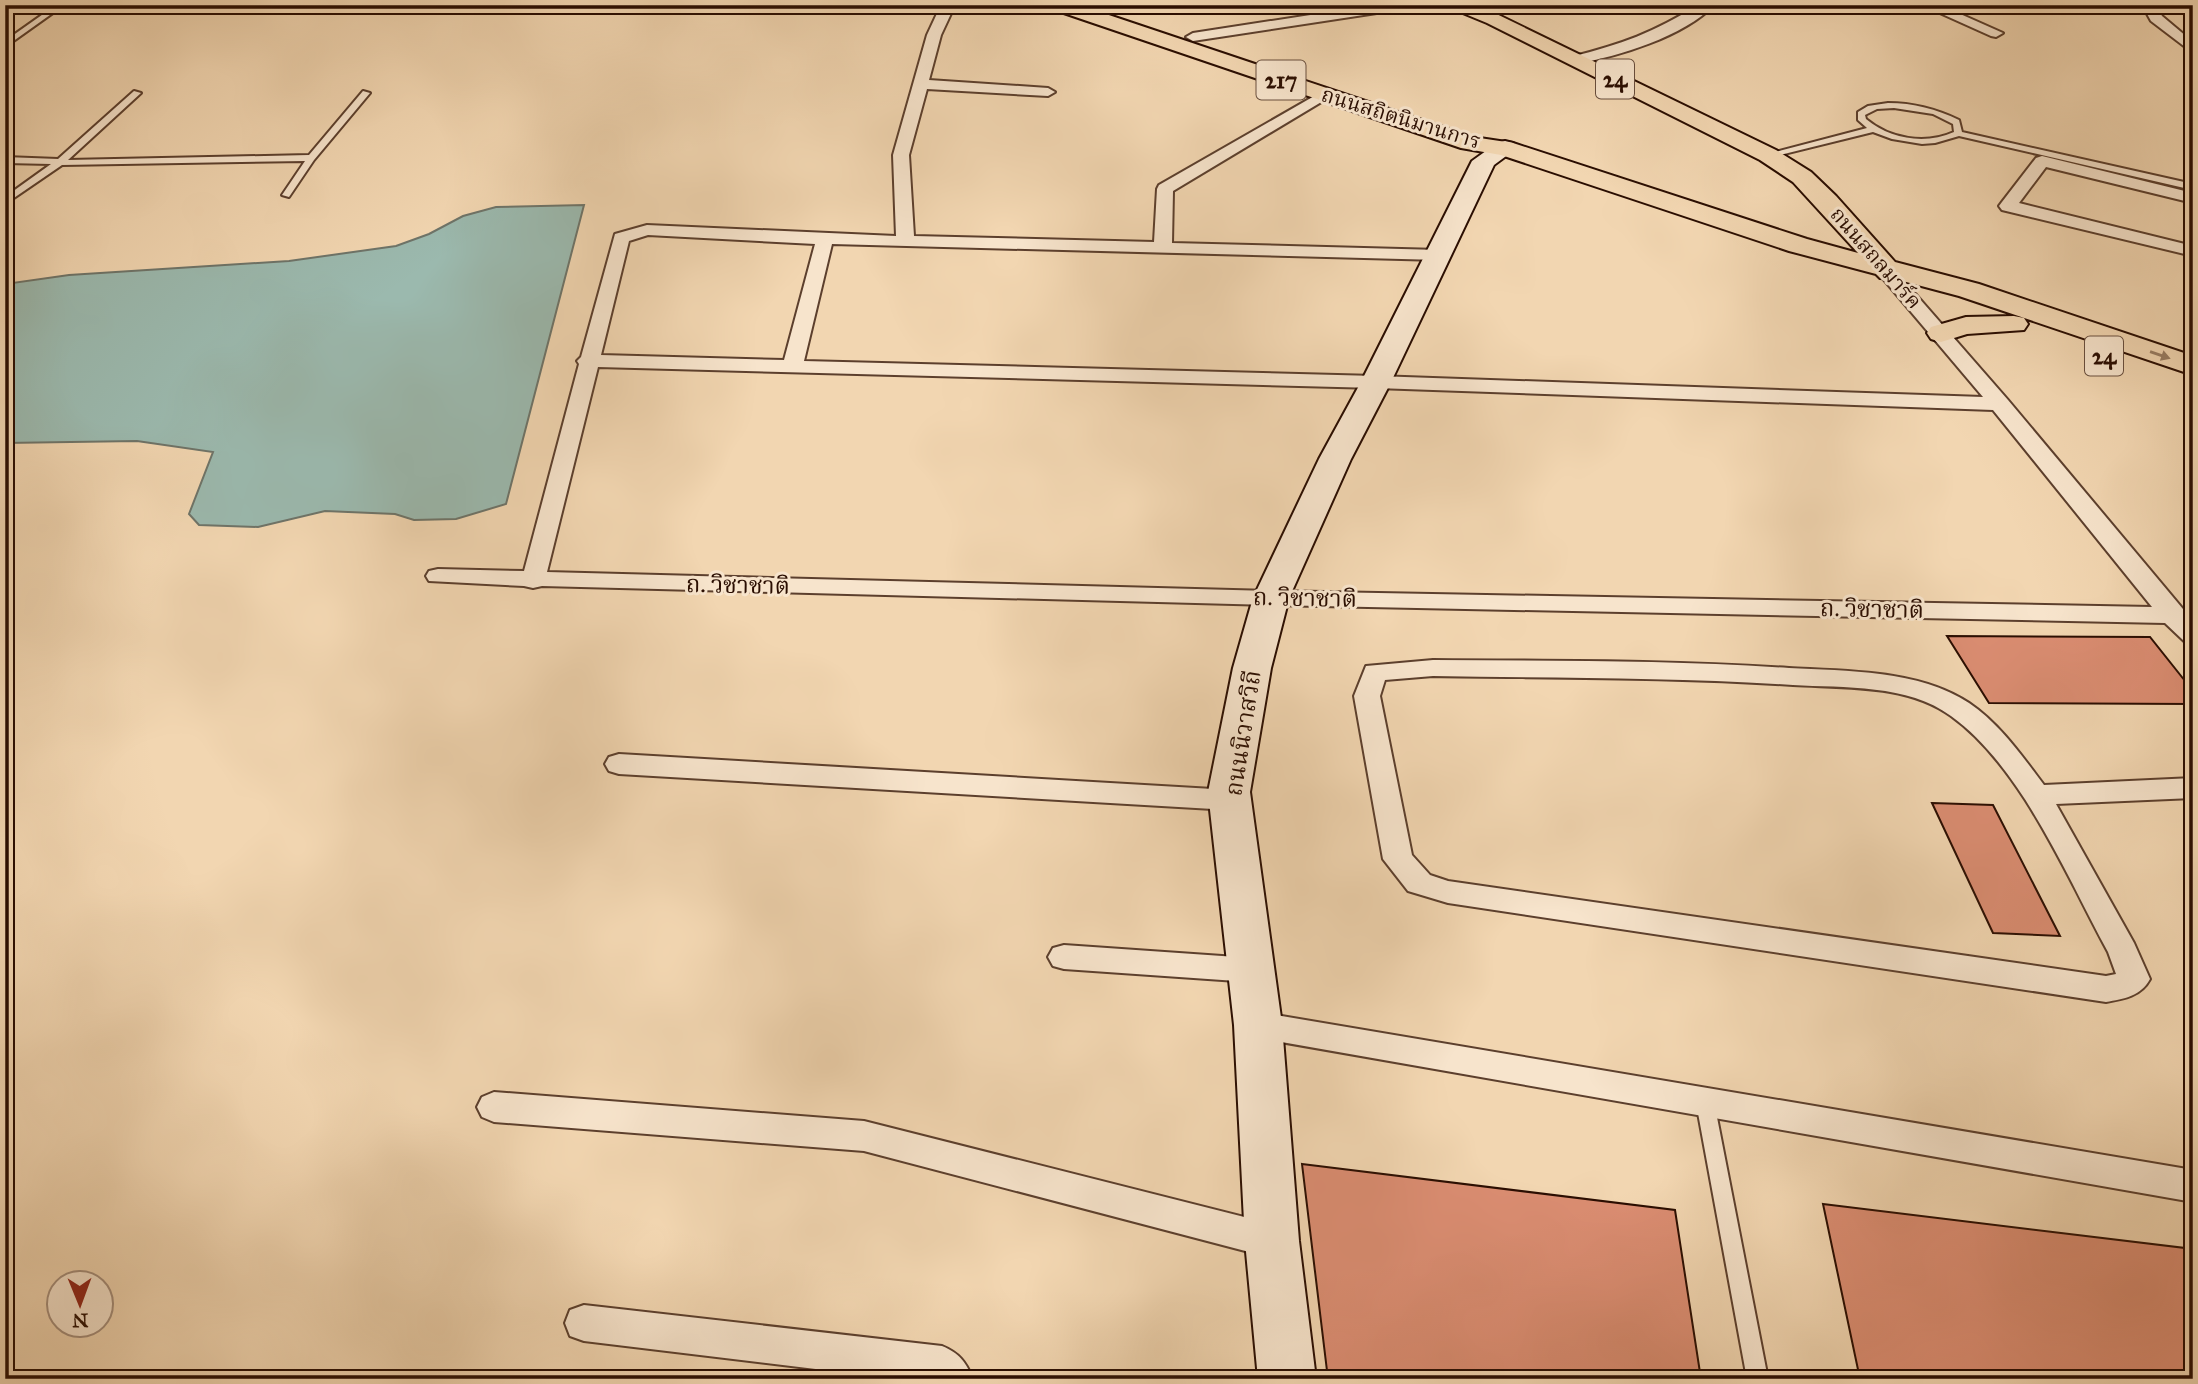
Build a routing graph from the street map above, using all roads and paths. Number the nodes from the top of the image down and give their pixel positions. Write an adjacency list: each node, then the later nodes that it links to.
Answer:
1 (61, 5): 13 (lane)
2 (947, 5): 16 (street)
3 (1059, 5): 20 (main road, ถนนสถิตนิมานการ / 217)
4 (1096, 5): 12 (main road, ถนนสถิตนิมานการ / 217)
5 (1403, 5): 12 (street)
6 (1708, 5): 15 (street)
7 (1928, 5): 11 (street)
8 (2098, 5): 10 (street)
9 (1469, 6): 15 (main road, ถนนสถลมาร์ค / 24)
10 (2150, 7): 14 (street)
11 (1996, 33)
12 (1193, 37): 23 (main road, ถนนสถิตนิมานการ / 217)
13 (5, 45)
14 (2193, 49)
15 (1576, 60): 24 (main road, ถนนสถลมาร์ค / 24)
16 (921, 84): 17 (street); 33 (street)
17 (1048, 92)
18 (137, 93): 27 (lane)
19 (366, 93): 25 (lane)
20 (1323, 95): 23 (main road, ถนนสถิตนิมานการ / 217); 34 (street)
21 (1875, 129): 22 (lane); 22 (lane); 24 (lane)
22 (1958, 133): 28 (lane)
23 (1505, 148): 36 (main road, ถนนนิวาสวิถี); 37 (main road, ถนนสถิตนิมานการ / 217)
24 (1768, 155): 37 (main road, ถนนสถลมาร์ค / 24)
25 (311, 158): 27 (lane); 29 (lane)
26 (5, 160): 27 (lane)
27 (61, 161): 31 (lane)
28 (2193, 187)
29 (286, 195)
30 (2193, 198): 35 (street)
31 (5, 201)
32 (825, 239): 33 (street); 40 (street); 42 (street)
33 (905, 240): 34 (street)
34 (1163, 250): 36 (street)
35 (2193, 251)
36 (1439, 255): 43 (main road, ถนนนิวาสวิถี)
37 (1885, 270): 38 (main road, ถนนสถิตนิมานการ / 24); 39 (street, ถนนสถลมาร์ค); 41 (main road, ถนนสถิตนิมานการ / 24, one-way to 41)
38 (2014, 324): 39 (main road); 44 (main road, ถนนสถิตนิมานการ / 24)
39 (1941, 333): 45 (street, ถนนสถลมาร์ค)
40 (587, 361): 42 (street); 47 (street)
41 (2193, 366)
42 (792, 367): 43 (street)
43 (1376, 382): 45 (street); 48 (main road, ถนนนิวาสวิถี)
44 (2193, 387)
45 (2001, 404): 49 (street, ถนนสถลมาร์ค)
46 (438, 576): 47 (street, ถ. วิชาชาติ)
47 (533, 581): 48 (street, ถ. วิชาชาติ)
48 (1271, 598): 49 (street, ถ. วิชาชาติ); 54 (main road, ถนนนิวาสวิถี)
49 (2172, 615): 50 (street, ถนนสถลมาร์ค)
50 (2193, 635)
51 (619, 764): 54 (street)
52 (2193, 788): 53 (street)
53 (2037, 795): 53 (street)
54 (1230, 800): 56 (main road, ถนนนิวาสวิถี)
55 (1064, 957): 56 (street)
56 (1251, 970): 57 (main road, ถนนนิวาสวิถี)
57 (1258, 1025): 58 (street); 61 (main road, ถนนนิวาสวิถี)
58 (1705, 1102): 60 (street); 65 (lane)
59 (494, 1107): 61 (street)
60 (2193, 1186)
61 (1272, 1241): 64 (main road, ถนนนิวาสวิถี)
62 (584, 1323): 63 (street)
63 (953, 1379)
64 (1287, 1379)
65 (1758, 1379)

